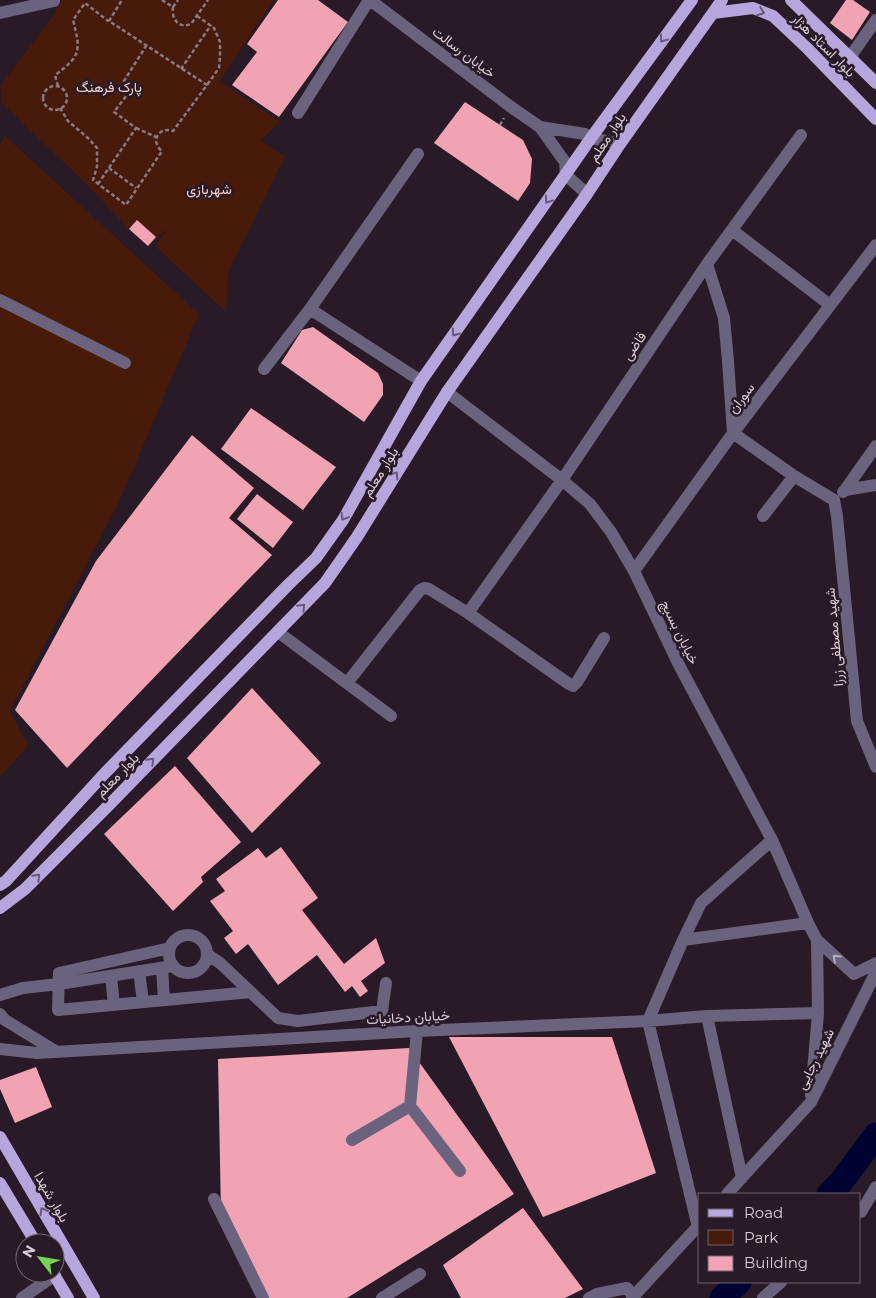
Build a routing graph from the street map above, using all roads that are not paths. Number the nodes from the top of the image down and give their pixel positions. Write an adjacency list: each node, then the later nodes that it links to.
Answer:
1 (370, 0): 11 (street); 13 (street, خیابان رسالت)
2 (692, 0): 15 (main road, بلوار معلم, one-way to 15)
3 (722, 0): 7 (main road, بلوار معلم)
4 (791, 0): 9 (main road, بلوار استاد هژار)
5 (54, 2): 6 (street)
6 (0, 13)
7 (713, 13): 12 (main road, بلوار استاد هژار, one-way to 12); 16 (main road, بلوار معلم)
8 (876, 20): 9 (street)
9 (850, 56): 10 (main road, بلوار استاد هژار)
10 (876, 83)
11 (298, 114)
12 (876, 119)
13 (540, 127): 15 (street); 18 (street)
14 (801, 135): 20 (street, قاضی)
15 (591, 138): 16 (street); 18 (main road, بلوار معلم)
16 (620, 144): 19 (main road, بلوار معلم)
17 (418, 154): 25 (street)
18 (566, 176): 19 (street); 28 (main road, بلوار معلم, one-way to 28)
19 (588, 194): 29 (main road, بلوار معلم)
20 (732, 230): 22 (street, قاضی); 24 (street)
21 (876, 245): 24 (street, سوران)
22 (707, 264): 30 (street); 33 (street, قاضی)
23 (0, 300): 26 (street)
24 (830, 305): 30 (street, سوران)
25 (310, 309): 27 (street); 28 (street)
26 (125, 363)
27 (264, 369)
28 (421, 381): 46 (main road, بلوار معلم, one-way to 46)
29 (447, 392): 33 (street, خیابان بسبچ); 40 (main road, بلوار معلم, one-way to 29)
30 (733, 433): 32 (street); 38 (street, سوران)
31 (876, 446): 35 (street)
32 (794, 476): 36 (street); 37 (street)
33 (562, 480): 38 (street, خیابان بسبچ); 39 (street, قاضی)
34 (876, 485): 35 (street)
35 (845, 490): 36 (street)
36 (834, 500): 44 (street, شهید مصطفی زرزا)
37 (763, 516)
38 (634, 571): 45 (street, خیابان بسبچ)
39 (468, 613): 41 (street); 42 (street)
40 (278, 632): 42 (street); 47 (main road, بلوار معلم, one-way to 40)
41 (604, 638)
42 (347, 684): 43 (street)
43 (391, 716)
44 (876, 767)
45 (772, 840): 48 (street, خیابان بسبچ); 49 (street)
46 (0, 885)
47 (0, 908)
48 (808, 923): 49 (street); 50 (street, خیابان بسبچ)
49 (683, 940): 68 (street)
50 (817, 940): 53 (street, one-way to 50); 65 (street)
51 (170, 948): 52 (street); 54 (street); 59 (street)
52 (208, 955): 54 (street); 60 (street)
53 (876, 963)
54 (168, 967): 55 (street); 62 (street)
55 (139, 971): 57 (street); 63 (street)
56 (876, 972): 72 (street, شهید رجایی)
57 (110, 976): 59 (street); 64 (street)
58 (386, 983): 60 (street)
59 (59, 984): 61 (street); 64 (street)
60 (251, 992): 62 (street)
61 (0, 995)
62 (164, 1000): 63 (street)
63 (142, 1002): 64 (street)
64 (114, 1004)
65 (818, 1013): 67 (street, خیابان دخانیات); 72 (street)
66 (0, 1014): 71 (street)
67 (707, 1016): 68 (street, خیابان دخانیات); 77 (street)
68 (648, 1021): 69 (street, خیابان دخانیات); 84 (street)
69 (417, 1031): 71 (street, خیابان دخانیات); 73 (street)
70 (0, 1049): 71 (street, خیابان دخانیات)
71 (57, 1052)
72 (810, 1102): 77 (street, شهید رجایی)
73 (410, 1106): 75 (street); 76 (street)
74 (0, 1138): 94 (main road, بلوار شهدا, one-way to 74)
75 (352, 1140)
76 (460, 1172)
77 (742, 1178): 80 (street, شهید رجایی)
78 (1, 1185): 86 (main road)
79 (876, 1187): 83 (street)
80 (728, 1193)
81 (214, 1199): 95 (street)
82 (876, 1203): 83 (street)
83 (861, 1213)
84 (698, 1222)
85 (698, 1227): 91 (street)
86 (30, 1233)
87 (420, 1274): 96 (street)
88 (42, 1283): 92 (street)
89 (59, 1283): 93 (main road)
90 (780, 1283): 98 (street)
91 (633, 1297): 97 (street)
92 (22, 1298)
93 (68, 1298)
94 (94, 1298)
95 (263, 1298)
96 (382, 1298)
97 (589, 1298)
98 (764, 1298)

